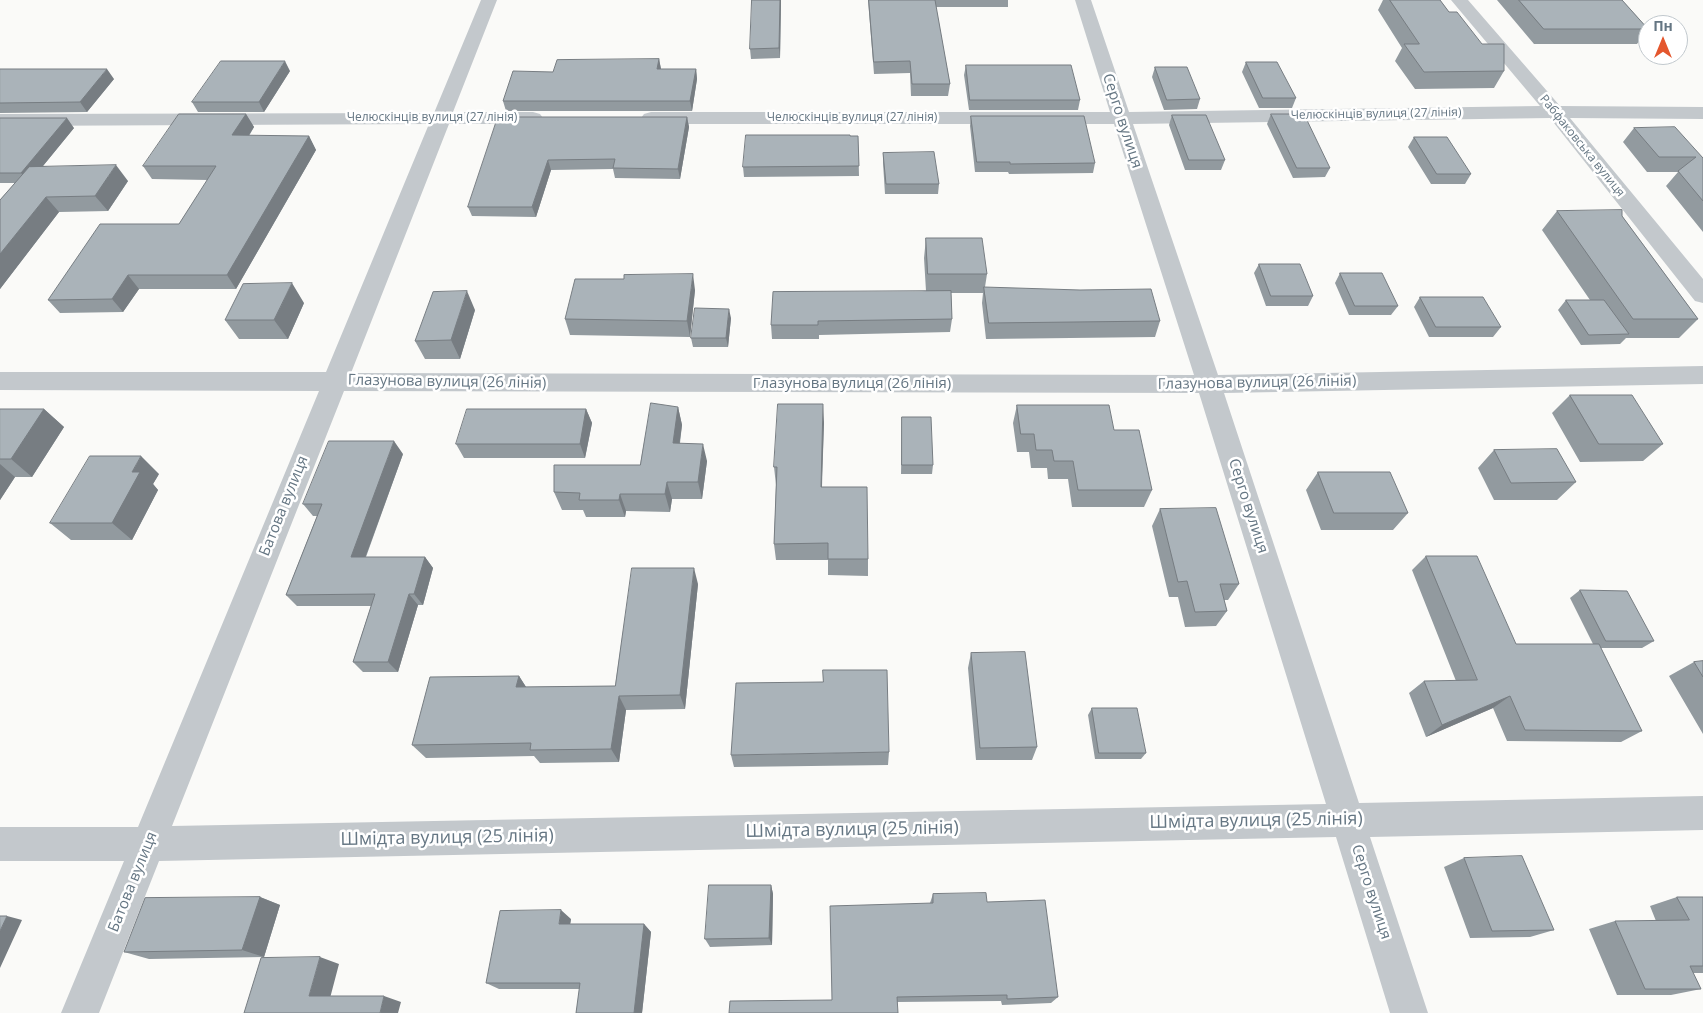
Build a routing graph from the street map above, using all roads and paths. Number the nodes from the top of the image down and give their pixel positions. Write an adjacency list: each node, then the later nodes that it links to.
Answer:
1 (489, 0): 6 (street, Батова вулиця)
2 (1083, 0): 9 (street, Серго вулиця)
3 (1459, 0): 4 (street, Рабфаковська вулиця)
4 (1555, 112): 5 (street, Челюскінців вулиця (27 лiнiя)); 9 (street, Челюскінців вулиця (27 лiнiя)); 11 (street, Рабфаковська вулиця)
5 (1703, 113)
6 (442, 118): 7 (street, Челюскінців вулиця (27 лiнiя)); 10 (street, Челюскінців вулиця (27 лiнiя)); 13 (street, Батова вулиця)
7 (552, 118)
8 (632, 118): 9 (street, Челюскінців вулиця (27 лiнiя))
9 (1122, 118): 15 (street, Серго вулиця)
10 (0, 120)
11 (1703, 295)
12 (1703, 375): 15 (street, Глазунова вулиця (26 лiнiя))
13 (334, 380): 14 (street, Глазунова вулиця (26 лiнiя)); 15 (street, Глазунова вулиця (26 лiнiя)); 19 (street, Батова вулиця)
14 (0, 381)
15 (1208, 384): 17 (street, Серго вулиця)
16 (1703, 814): 17 (street, Шмідта вулиця (25 лiнiя))
17 (1348, 819): 19 (street, Шмідта вулиця (25 лiнiя)); 21 (street, Серго вулиця)
18 (0, 844): 19 (street, Шмідта вулиця (25 лiнiя))
19 (149, 844): 20 (street, Батова вулиця)
20 (80, 1013)
21 (1409, 1013)

